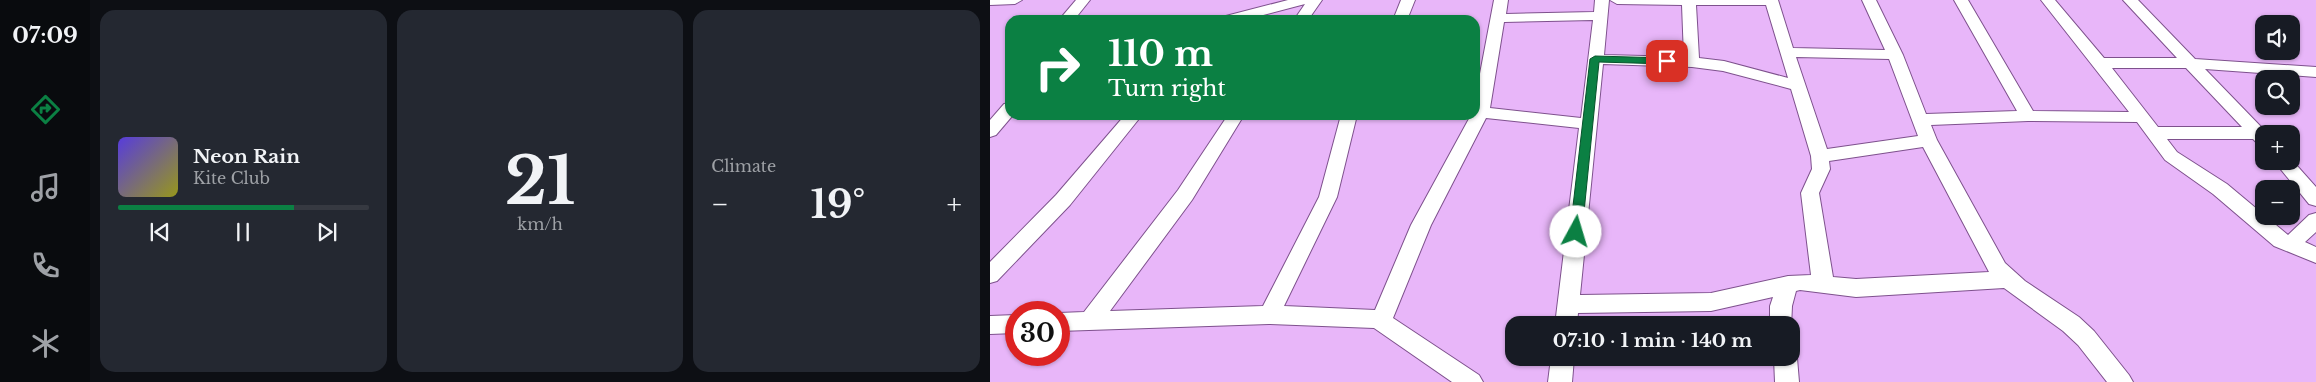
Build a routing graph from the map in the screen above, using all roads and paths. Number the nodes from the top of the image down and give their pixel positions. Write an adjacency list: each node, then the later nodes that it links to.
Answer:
1 (1015, 0): 14 (street)
2 (1083, 0): 16 (street)
3 (1304, 0): 17 (street)
4 (1315, 0): 18 (street)
5 (1408, 0): 19 (street)
6 (1501, 0): 20 (street)
7 (1617, 0): 13 (street)
8 (1771, 0): 13 (street); 22 (street)
9 (1869, 0): 23 (street)
10 (1962, 0): 32 (street)
11 (2048, 0): 26 (street)
12 (2130, 0): 27 (street)
13 (1689, 1): 25 (street)
14 (990, 2)
15 (1601, 8): 20 (street); 24 (street)
16 (1070, 15)
17 (1246, 15)
18 (1304, 15)
19 (1402, 15)
20 (1498, 18): 21 (street)
21 (1484, 49): 30 (street)
22 (1788, 52): 23 (street); 29 (street)
23 (1895, 55): 37 (street)
24 (1595, 59): 25 (street); 38 (street)
25 (1692, 62): 29 (street)
26 (2100, 63): 27 (street); 39 (street)
27 (2191, 63): 28 (street); 40 (street)
28 (2316, 72)
29 (1798, 86): 44 (street)
30 (1481, 112): 38 (street)
31 (1005, 114): 41 (street)
32 (2028, 116): 37 (street); 39 (street)
33 (1130, 120): 50 (street)
34 (1233, 120): 58 (street)
35 (1348, 120): 55 (street)
36 (1477, 120): 60 (street)
37 (1920, 120): 43 (street)
38 (1588, 124): 54 (street)
39 (2148, 125): 42 (street); 48 (street)
40 (2255, 130)
41 (990, 131)
42 (2255, 135)
43 (1928, 140): 44 (street); 51 (street)
44 (1820, 156): 52 (street)
45 (2291, 170): 46 (street)
46 (2316, 199)
47 (2316, 220): 48 (street)
48 (2290, 245): 49 (street)
49 (2316, 255)
50 (990, 275)
51 (2007, 280): 52 (street); 68 (street)
52 (1823, 283): 53 (street)
53 (1788, 284): 54 (street); 57 (street)
54 (1568, 304): 56 (street)
55 (1269, 315): 58 (street); 60 (street)
56 (1567, 316)
57 (1782, 316)
58 (1091, 320): 59 (street)
59 (1070, 321)
60 (1381, 321): 65 (street)
61 (1005, 324): 62 (street)
62 (990, 325)
63 (1562, 366): 66 (street)
64 (1785, 366): 67 (street)
65 (1471, 382)
66 (1560, 382)
67 (1787, 382)
68 (2121, 382)

